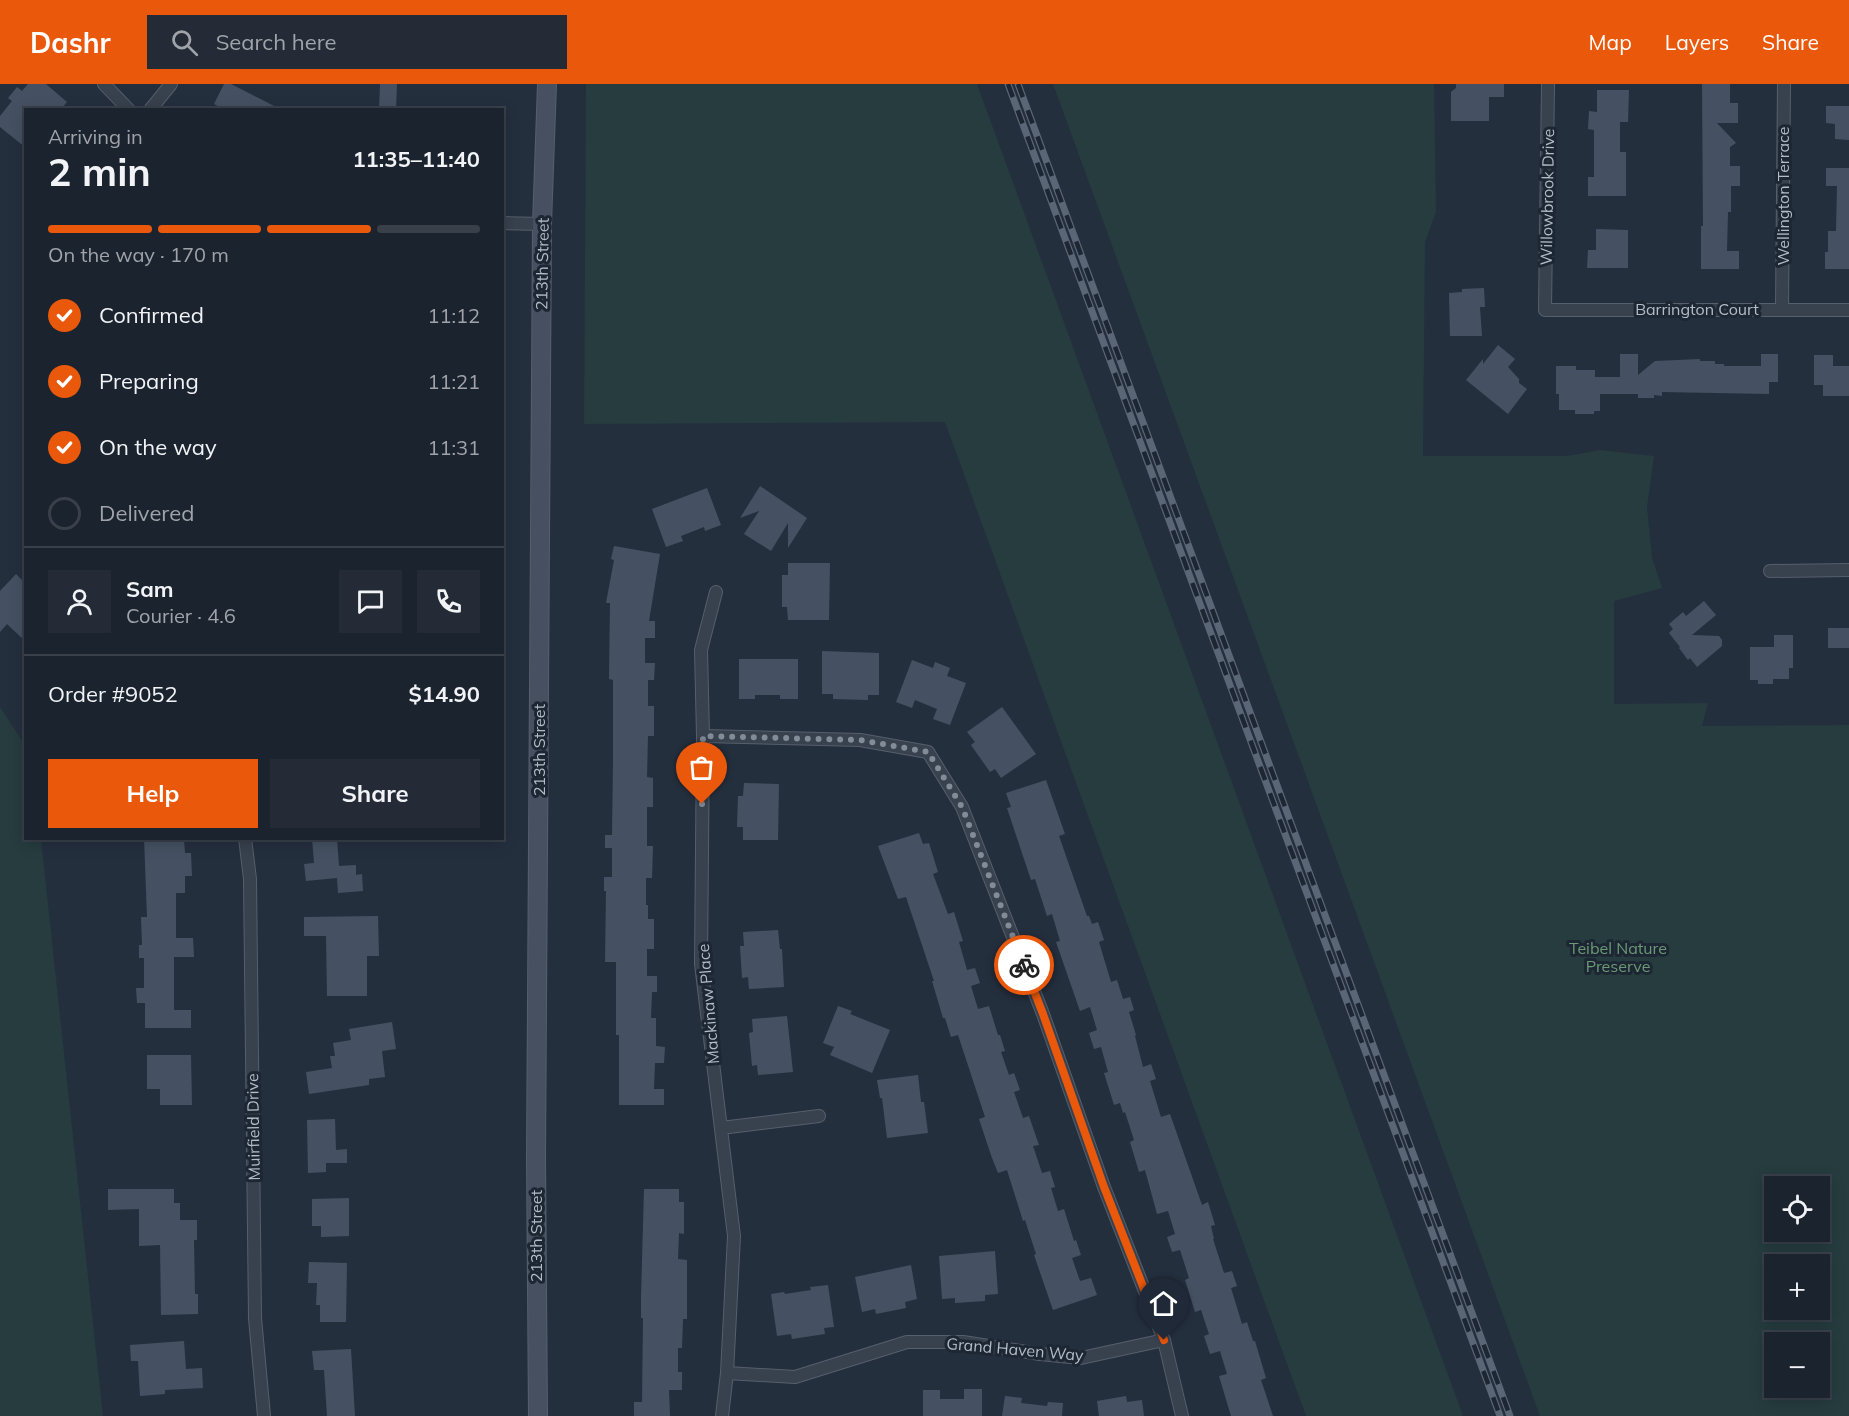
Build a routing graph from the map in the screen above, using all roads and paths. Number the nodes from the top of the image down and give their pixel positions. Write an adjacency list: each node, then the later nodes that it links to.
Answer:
1 (104, 84): 6 (street)
2 (171, 84): 7 (street)
3 (547, 84): 9 (street, 213th Street)
4 (1548, 84): 11 (street, Willowbrook Drive)
5 (1784, 84): 10 (street, Wellington Terrace)
6 (127, 108)
7 (152, 108)
8 (504, 223): 9 (street)
9 (543, 224): 23 (street, 213th Street)
10 (1782, 309): 11 (street, Barrington Court); 12 (street, Barrington Court)
11 (1545, 310)
12 (1849, 310)
13 (1849, 570): 14 (street)
14 (1770, 571)
15 (716, 592): 16 (street, Mackinaw Place)
16 (703, 736): 19 (street, Mackinaw Place); 20 (street)
17 (245, 840): 22 (street, Muirfield Drive)
18 (819, 1116): 19 (street)
19 (721, 1128): 21 (street, Mackinaw Place)
20 (1164, 1340): 21 (street, Grand Haven Way); 25 (street)
21 (727, 1372): 24 (street, Mackinaw Place)
22 (264, 1416)
23 (538, 1416)
24 (722, 1416)
25 (1182, 1416)

